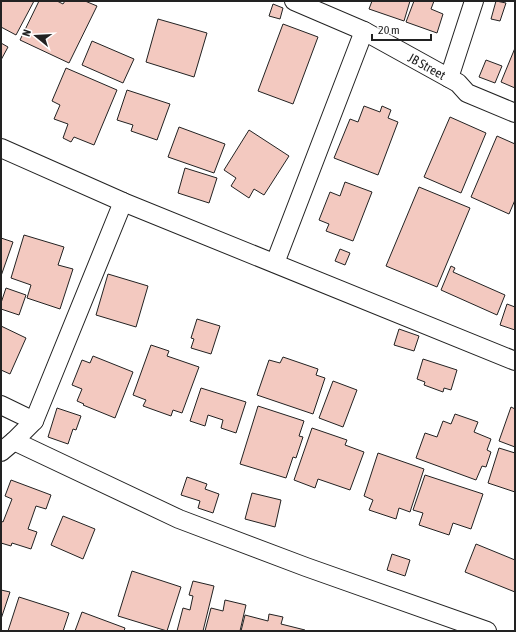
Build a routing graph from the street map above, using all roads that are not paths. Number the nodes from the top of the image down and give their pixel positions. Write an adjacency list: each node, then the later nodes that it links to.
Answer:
1 (294, 1): 3 (street, JB Street)
2 (474, 1): 4 (street)
3 (364, 31): 4 (street, JB Street); 8 (street)
4 (449, 78): 5 (street, JB Street)
5 (515, 112)
6 (1, 148): 7 (street)
7 (123, 202): 8 (street); 11 (street)
8 (275, 263): 9 (street)
9 (515, 361)
10 (1, 405): 11 (street)
11 (34, 421): 12 (street)
12 (8, 447): 13 (street)
13 (486, 631)

